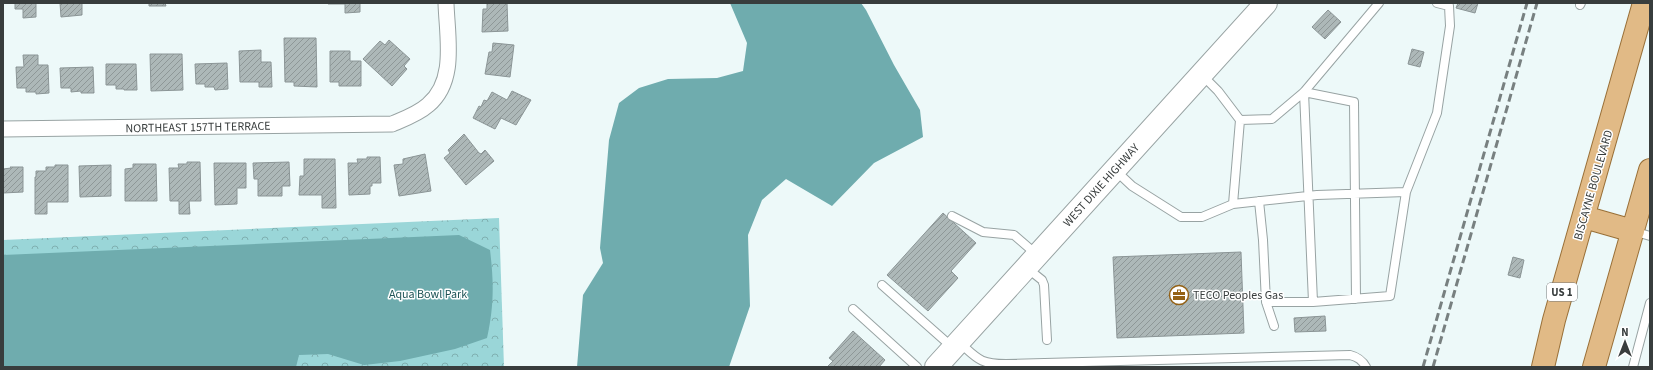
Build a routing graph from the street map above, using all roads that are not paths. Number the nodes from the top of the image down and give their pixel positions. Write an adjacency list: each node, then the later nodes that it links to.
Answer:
1 (446, 3): 9 (street, NORTHEAST 157TH TERRACE)
2 (1266, 3): 6 (main road, WEST DIXIE HIGHWAY)
3 (1379, 3): 7 (lane)
4 (1437, 3): 12 (lane)
5 (1644, 3): 18 (main road, BISCAYNE BOULEVARD / US 1)
6 (1201, 74): 8 (lane); 10 (main road, WEST DIXIE HIGHWAY)
7 (1304, 92): 8 (lane); 13 (lane); 14 (lane)
8 (1240, 120): 16 (lane)
9 (3, 129)
10 (1115, 170): 16 (lane); 20 (main road, WEST DIXIE HIGHWAY)
11 (1650, 170): 19 (main road)
12 (1406, 192): 13 (lane); 22 (lane)
13 (1355, 194): 14 (lane); 22 (lane)
14 (1308, 197): 15 (lane); 24 (lane)
15 (1259, 202): 16 (lane); 23 (lane)
16 (1233, 204)
17 (952, 216): 20 (lane)
18 (1584, 217): 19 (main road); 36 (main road, BISCAYNE BOULEVARD / US 1)
19 (1642, 233): 37 (main road)
20 (1032, 261): 28 (lane); 29 (main road, WEST DIXIE HIGHWAY)
21 (882, 285): 29 (lane)
22 (1356, 299): 24 (lane)
23 (1266, 302): 24 (lane); 27 (lane)
24 (1313, 302)
25 (1650, 303): 38 (lane)
26 (853, 309): 32 (lane)
27 (1274, 326)
28 (1047, 340)
29 (956, 345): 31 (lane); 33 (main road, WEST DIXIE HIGHWAY)
30 (1262, 358): 31 (lane); 34 (lane); 35 (lane)
31 (1006, 366)
32 (917, 367)
33 (936, 367)
34 (1263, 367)
35 (1366, 367)
36 (1543, 367)
37 (1594, 367)
38 (1633, 367)

